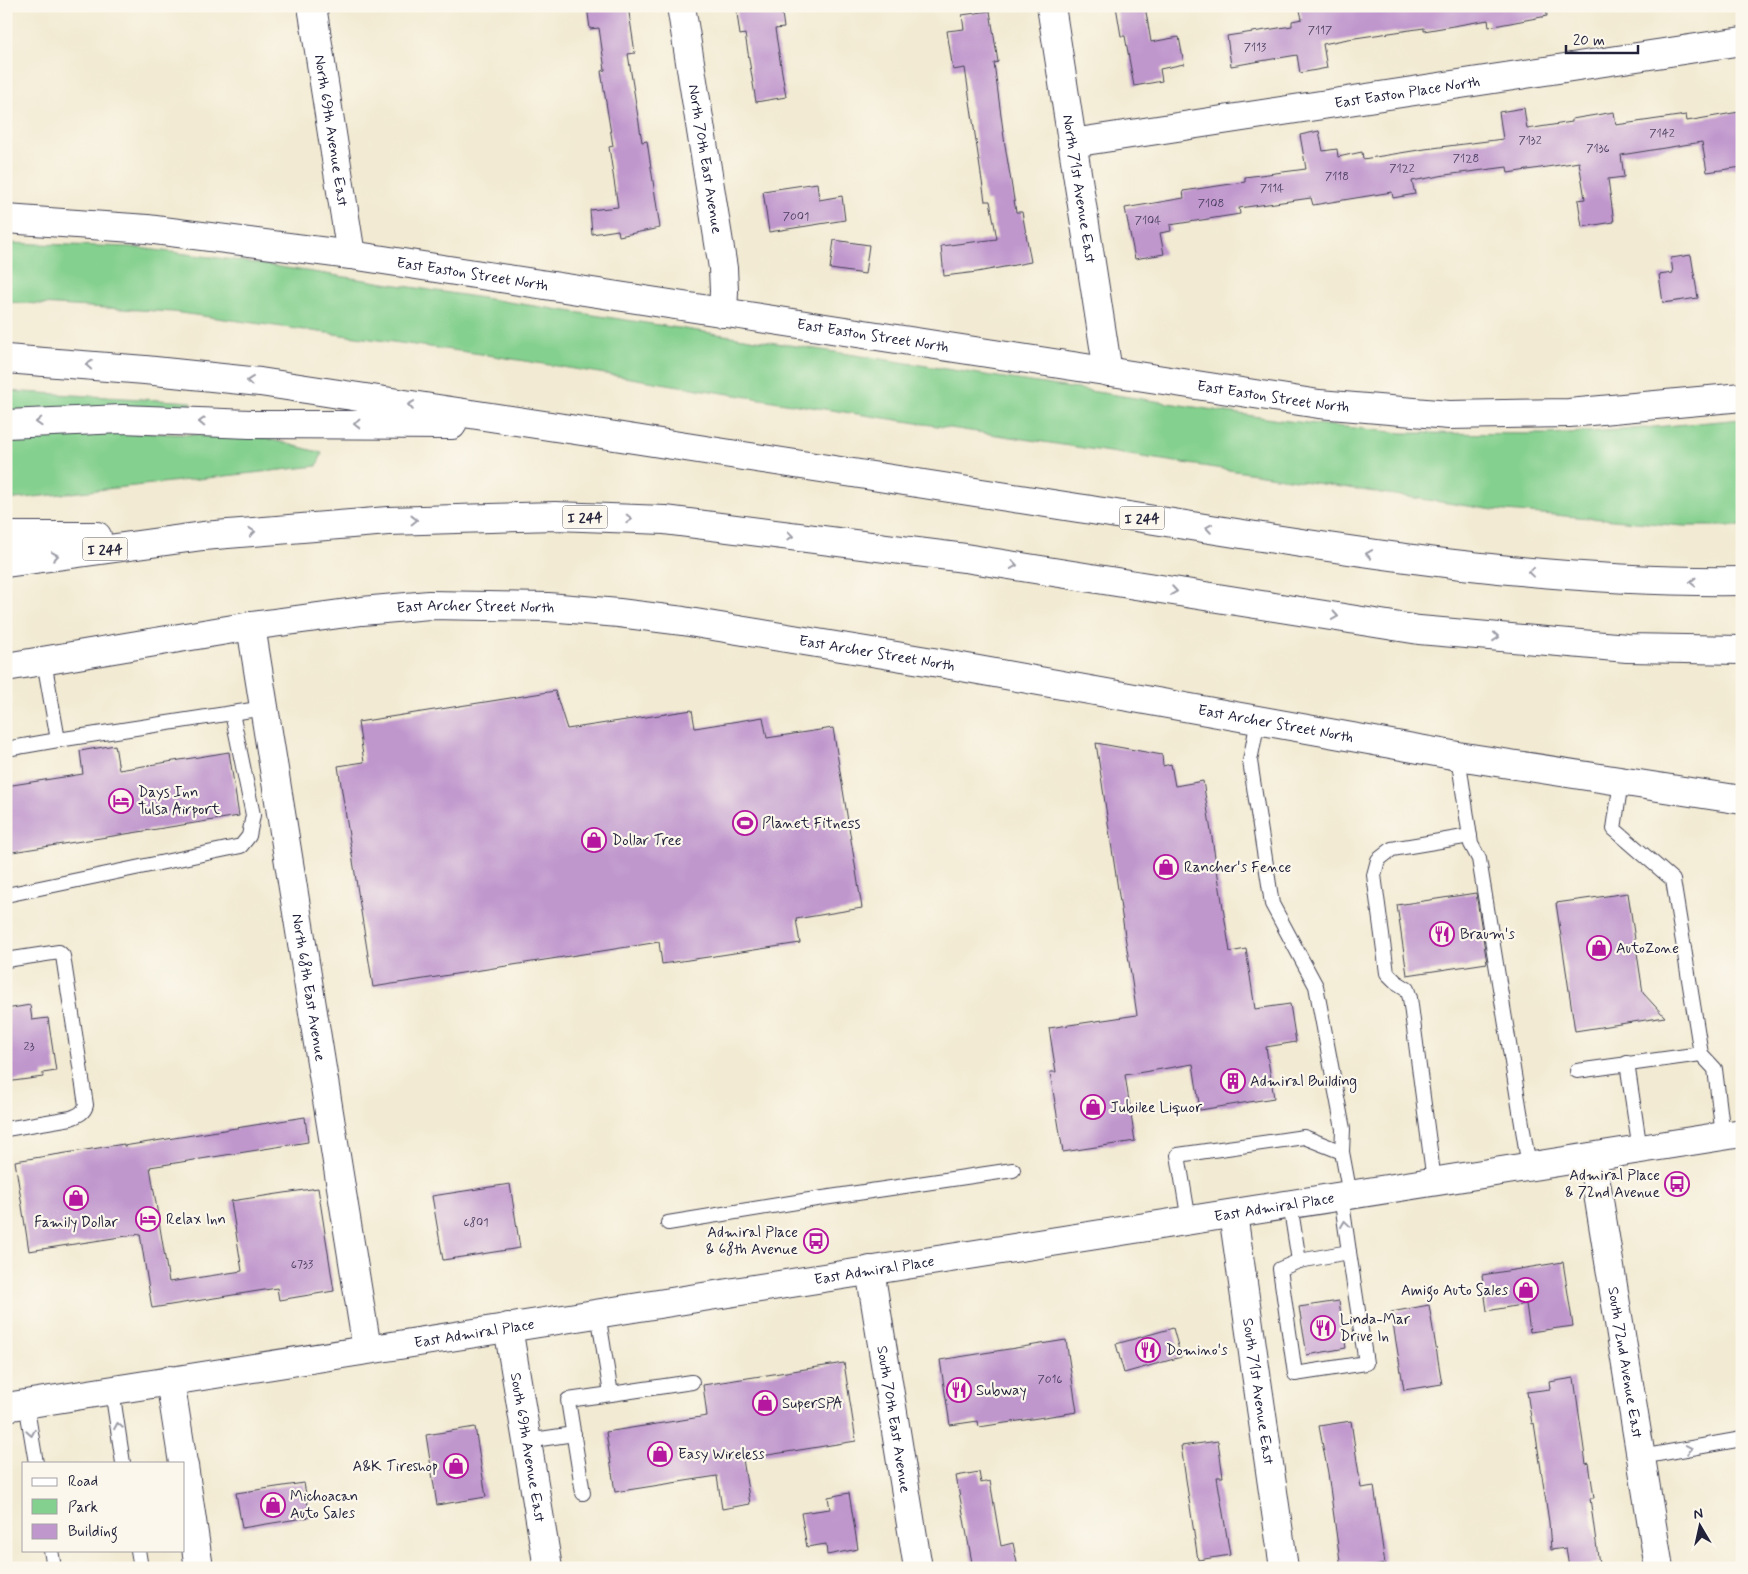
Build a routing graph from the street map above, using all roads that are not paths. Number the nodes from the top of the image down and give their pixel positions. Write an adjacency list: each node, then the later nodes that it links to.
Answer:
1 (312, 6): 7 (main road, North 69th Avenue East)
2 (681, 6): 8 (main road, North 70th East Avenue)
3 (1051, 6): 5 (main road, North 71st Avenue East)
4 (1742, 41): 5 (main road, East Easton Place North)
5 (1072, 143): 10 (main road, North 71st Avenue East)
6 (6, 219): 7 (main road, East Easton Street North)
7 (351, 255): 8 (main road, East Easton Street North)
8 (723, 313): 10 (main road, East Easton Street North)
9 (6, 359): 13 (main road, I 244, one-way to 9)
10 (1108, 372): 11 (main road, East Easton Street North)
11 (1742, 397)
12 (6, 424): 13 (main road, one-way to 12)
13 (546, 425): 17 (main road, I 244, one-way to 13)
14 (6, 536): 15 (main road)
15 (203, 536): 16 (main road, I 244, one-way to 15); 19 (main road, I 244, one-way to 19)
16 (6, 563)
17 (1742, 581)
18 (251, 626): 20 (main road, East Archer Street North); 22 (main road, North 68th East Avenue); 24 (main road, East Archer Street North)
19 (1742, 650)
20 (44, 661): 21 (main road, East Archer Street North); 25 (lane)
21 (6, 667)
22 (264, 708): 23 (lane); 54 (main road, North 68th East Avenue)
23 (232, 713): 25 (lane); 31 (lane)
24 (1258, 720): 27 (main road, East Archer Street North); 39 (lane)
25 (58, 740): 26 (lane)
26 (6, 749)
27 (1458, 756): 28 (main road, East Archer Street North); 30 (lane)
28 (1621, 781): 29 (main road, East Archer Street North); 33 (lane)
29 (1742, 800)
30 (1470, 836): 41 (lane); 43 (lane)
31 (6, 895)
32 (6, 960): 36 (lane)
33 (1701, 1054): 34 (lane); 37 (lane)
34 (1627, 1063): 35 (lane); 38 (lane)
35 (1577, 1071)
36 (6, 1129)
37 (1732, 1135): 38 (main road, East Admiral Place)
38 (1640, 1150): 40 (main road, East Admiral Place)
39 (1342, 1152): 44 (lane); 47 (lane)
40 (1592, 1157): 41 (main road, East Admiral Place); 63 (main road, South 72nd Avenue East)
41 (1529, 1167): 43 (main road, East Admiral Place)
42 (1013, 1170): 48 (lane)
43 (1434, 1181): 44 (main road, East Admiral Place)
44 (1346, 1195): 45 (main road, East Admiral Place); 49 (lane, one-way to 44)
45 (1290, 1204): 46 (main road, East Admiral Place); 50 (lane)
46 (1234, 1214): 47 (main road, East Admiral Place); 76 (main road, South 71st Avenue East)
47 (1189, 1221): 51 (main road, East Admiral Place)
48 (668, 1223)
49 (1349, 1252): 50 (lane); 50 (lane)
50 (1298, 1261)
51 (870, 1270): 52 (main road, East Admiral Place); 75 (main road, South 70th East Avenue)
52 (598, 1313): 53 (main road, East Admiral Place); 58 (lane)
53 (508, 1327): 54 (main road, East Admiral Place); 62 (main road, South 69th Avenue East)
54 (367, 1349): 55 (main road, East Admiral Place)
55 (170, 1380): 57 (main road, East Admiral Place); 66 (main road)
56 (692, 1382): 58 (lane)
57 (112, 1390): 59 (main road, East Admiral Place); 65 (lane, one-way to 57)
58 (611, 1394): 60 (lane)
59 (16, 1405): 64 (lane, one-way to 64)
60 (574, 1434): 62 (lane); 68 (lane)
61 (1742, 1439): 63 (lane, one-way to 61)
62 (527, 1441): 74 (main road, South 69th Avenue East)
63 (1641, 1457): 77 (main road, South 72nd Avenue East)
64 (36, 1462)
65 (123, 1462)
66 (184, 1462)
67 (185, 1471): 73 (main road)
68 (583, 1493)
69 (51, 1552): 71 (lane)
70 (138, 1552): 72 (lane)
71 (54, 1568)
72 (141, 1568)
73 (199, 1568)
74 (548, 1568)
75 (918, 1568)
76 (1284, 1568)
77 (1659, 1568)

